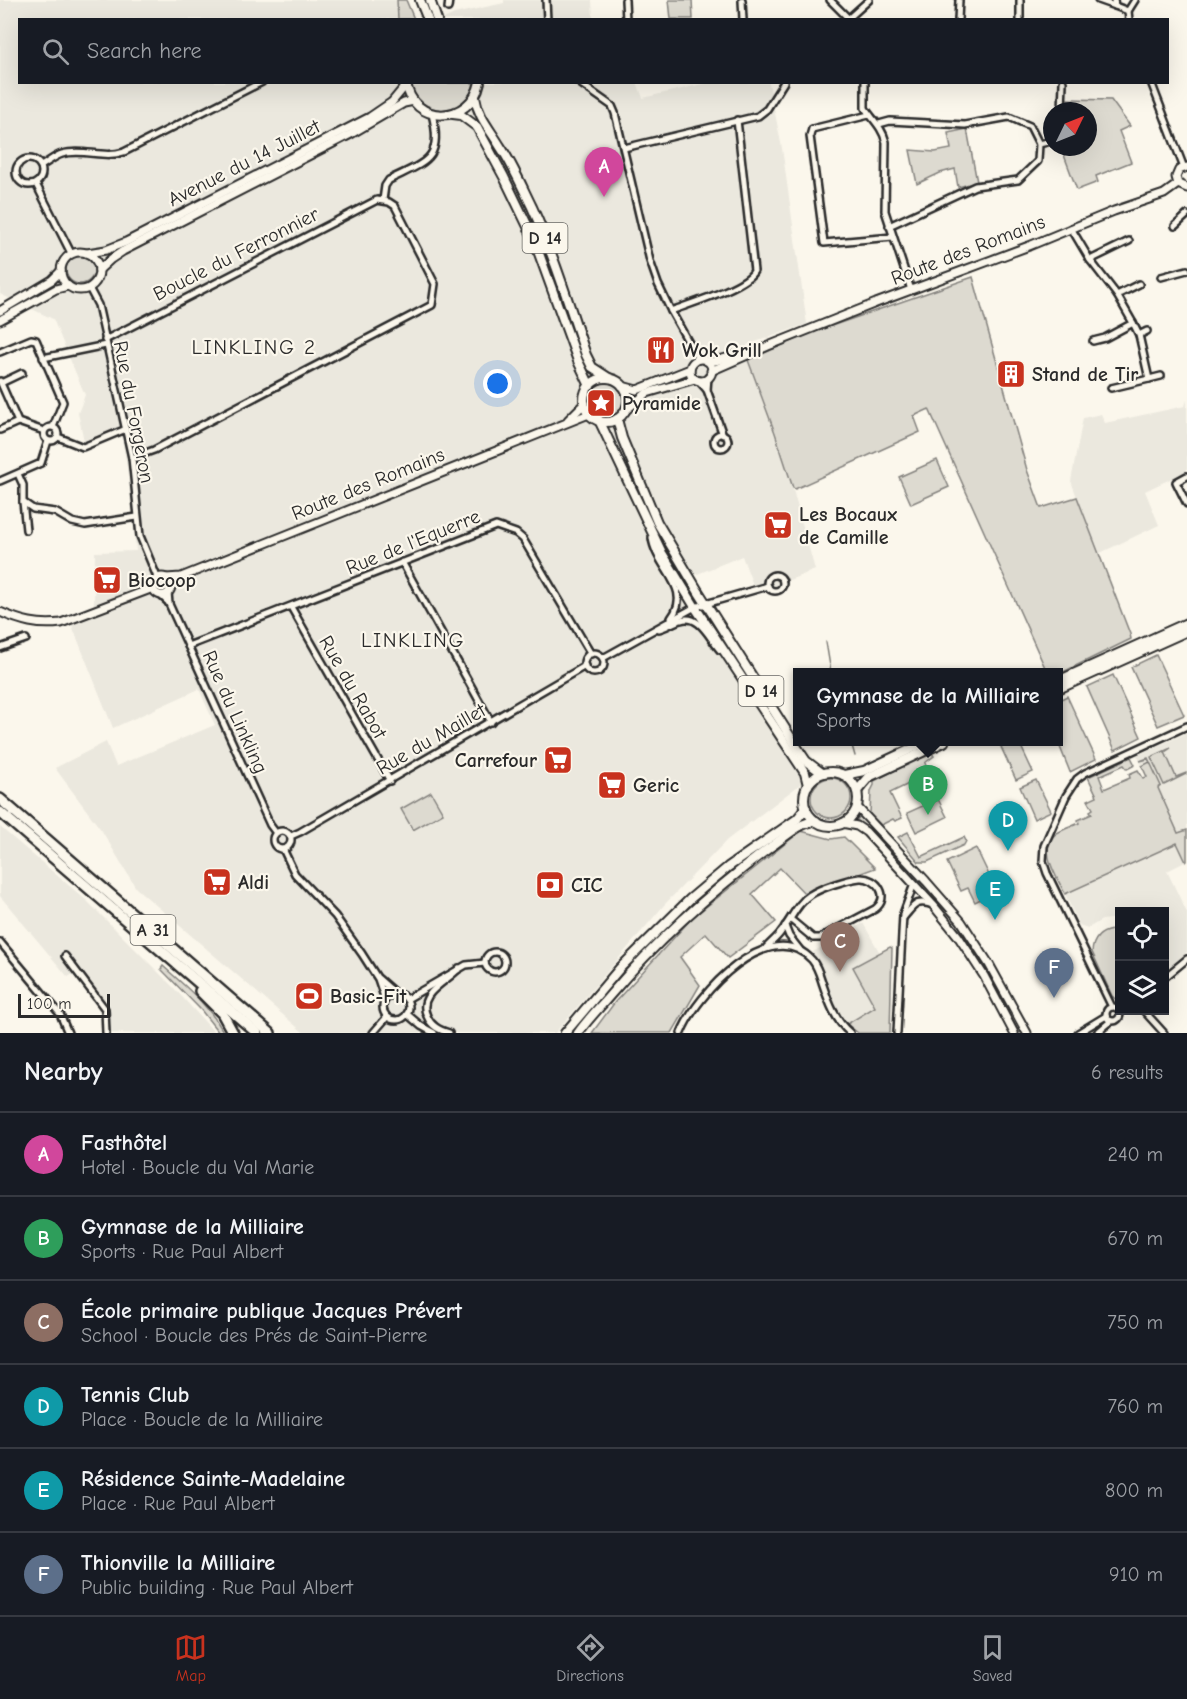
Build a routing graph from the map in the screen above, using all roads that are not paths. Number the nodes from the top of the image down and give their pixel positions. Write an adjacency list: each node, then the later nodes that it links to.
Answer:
1 (420, 0): 16 (main road)
2 (430, 0): 17 (main road)
3 (449, 0): 14 (street)
4 (546, 0): 18 (street)
5 (625, 0): 19 (street)
6 (742, 0): 20 (street)
7 (830, 0): 21 (street)
8 (869, 0): 22 (street)
9 (958, 0): 23 (street)
10 (1020, 0): 24 (street)
11 (1098, 0): 13 (street)
12 (1136, 0): 15 (street)
13 (1115, 3): 15 (street)
14 (448, 8)
15 (1128, 11): 25 (street)
16 (427, 18)
17 (436, 18)
18 (547, 18)
19 (626, 18)
20 (743, 18)
21 (848, 18)
22 (850, 18)
23 (958, 18)
24 (1020, 18)
25 (1129, 18)
26 (258, 84): 47 (street)
27 (406, 84): 35 (main road); 60 (main road, Avenue du 14 Juillet)
28 (480, 84): 34 (main road)
29 (581, 84): 46 (street)
30 (783, 84): 41 (street)
31 (865, 84): 40 (street)
32 (1063, 84): 36 (street)
33 (1152, 84): 48 (street)
34 (475, 97): 38 (main road); 88 (main road, D 14)
35 (414, 101): 37 (main road); 62 (main road, Avenue du 14 Juillet)
36 (1062, 102)
37 (432, 114): 39 (main road); 43 (street)
38 (453, 114): 39 (main road); 92 (main road, D 14)
39 (441, 115): 43 (street)
40 (869, 115): 42 (street); 57 (street)
41 (737, 120): 46 (street); 72 (street)
42 (879, 124): 45 (street); 54 (street)
43 (435, 126): 52 (street)
44 (1043, 143): 45 (street)
45 (1039, 144): 54 (street)
46 (624, 148): 72 (street)
47 (41, 166): 49 (street); 49 (street)
48 (1185, 168): 50 (main road)
49 (36, 184): 59 (street)
50 (1178, 184): 51 (main road); 56 (main road, Route des Romains)
51 (1187, 188)
52 (383, 200): 78 (street, Boucle du Ferronnier); 110 (street)
53 (1187, 215): 55 (street)
54 (890, 226): 57 (street)
55 (1175, 226)
56 (1071, 228): 61 (street); 69 (main road, Route des Romains)
57 (893, 237): 69 (street)
58 (1129, 241): 61 (street)
59 (71, 253): 60 (main road); 64 (main road)
60 (87, 253): 62 (main road)
61 (1090, 260): 70 (street)
62 (99, 270): 68 (main road)
63 (1187, 270): 65 (street)
64 (61, 271): 67 (main road); 71 (main road)
65 (1161, 277)
66 (1139, 284): 70 (street)
67 (68, 286): 68 (main road); 73 (main road)
68 (89, 288): 78 (street, Rue du Forgeron)
69 (911, 290): 79 (main road, Route des Romains)
70 (1117, 296): 74 (street)
71 (0, 311)
72 (671, 311): 82 (street)
73 (0, 320)
74 (1133, 323): 76 (street); 77 (street)
75 (1147, 331): 76 (street)
76 (1139, 335): 90 (street)
77 (1093, 341)
78 (105, 342): 81 (street, Boucle du Ferronnier); 104 (street, Rue du Forgeron)
79 (768, 345): 83 (main road, Route des Romains); 86 (main road, Route des Romains)
80 (0, 352): 81 (street)
81 (44, 358): 103 (street)
82 (698, 359): 83 (main road, Route des Romains); 84 (main road)
83 (707, 361): 86 (main road)
84 (690, 369): 89 (main road); 93 (main road)
85 (22, 373): 91 (street)
86 (710, 374): 89 (main road, Route des Romains); 95 (street)
87 (1161, 376): 90 (street)
88 (609, 378): 92 (main road); 93 (main road)
89 (696, 379): 95 (street); 97 (main road, Route des Romains)
90 (1149, 379): 94 (street)
91 (0, 382): 101 (street)
92 (590, 386): 96 (main road)
93 (622, 386): 97 (main road)
94 (1111, 388)
95 (707, 390): 107 (street)
96 (585, 403): 98 (main road); 102 (main road, Route des Romains)
97 (626, 410): 99 (main road)
98 (589, 414): 100 (main road); 102 (main road, Route des Romains)
99 (617, 419): 100 (main road); 128 (main road, D 14)
100 (599, 420): 118 (main road, D 14)
101 (18, 422): 105 (street); 106 (street)
102 (567, 422): 121 (main road, Route des Romains)
103 (53, 427): 106 (street); 108 (street)
104 (126, 429): 108 (street); 110 (street, Rue du Forgeron)
105 (0, 430)
106 (44, 431): 109 (street)
107 (723, 435)
108 (58, 437): 109 (street)
109 (48, 441): 111 (street)
110 (132, 458): 116 (street, Rue du Forgeron)
111 (18, 474): 113 (street); 114 (street)
112 (1187, 476): 115 (street)
113 (0, 481)
114 (23, 502): 116 (street); 117 (street)
115 (1187, 504)
116 (138, 517): 120 (street, Rue du Forgeron)
117 (26, 530)
118 (652, 536): 130 (main road, D 14); 132 (street)
119 (402, 562): 129 (street, Rue de l'Equerre); 139 (street, Rue de l'Equerre); 145 (street)
120 (158, 577): 122 (main road); 124 (main road)
121 (181, 577): 122 (main road, Route des Romains); 125 (main road, Route des Romains)
122 (166, 578): 125 (main road)
123 (768, 586): 128 (street)
124 (153, 588): 126 (main road); 131 (main road)
125 (169, 589): 126 (main road); 127 (street, Rue du Linkling)
126 (159, 594): 127 (street, Rue du Linkling)
127 (169, 603): 137 (street, Rue du Linkling)
128 (706, 604): 130 (street); 147 (main road, D 14)
129 (291, 607): 137 (street, Rue de l'Equerre); 153 (street, Rue du Rabot)
130 (695, 607): 132 (street); 141 (main road, D 14)
131 (0, 612)
132 (668, 622): 134 (street)
133 (1187, 623): 143 (main road)
134 (651, 631): 140 (street); 141 (street)
135 (1187, 631): 144 (main road)
136 (26, 639): 138 (street)
137 (188, 646): 162 (street, Rue du Linkling)
138 (0, 648)
139 (591, 654): 140 (street); 142 (street)
140 (603, 658): 142 (street)
141 (732, 663): 154 (main road, D 14)
142 (585, 666): 145 (street, Rue du Maillet)
143 (1063, 679)
144 (1063, 687)
145 (490, 722): 153 (street, Rue du Maillet)
146 (1187, 726): 184 (street)
147 (793, 741)
148 (796, 746): 151 (main road, D 14)
149 (916, 746): 152 (main road)
150 (934, 746): 155 (main road)
151 (822, 773): 152 (main road); 154 (main road)
152 (844, 775): 155 (main road)
153 (390, 781): 163 (street, Rue du Maillet)
154 (808, 785): 158 (main road)
155 (857, 791): 157 (main road)
156 (0, 799): 183 (highway, A 31)
157 (857, 807): 161 (main road); 207 (main road)
158 (806, 808): 160 (main road); 201 (main road)
159 (0, 812): 171 (highway, A 31)
160 (816, 820): 161 (main road); 202 (main road)
161 (842, 823): 165 (main road)
162 (276, 833): 163 (street); 164 (street)
163 (291, 836): 164 (street)
164 (283, 849): 179 (street)
165 (914, 884): 166 (main road); 167 (street)
166 (933, 905): 167 (street); 206 (main road)
167 (903, 918): 205 (street)
168 (790, 919): 168 (street); 169 (street)
169 (785, 926): 172 (street); 173 (street)
170 (0, 942): 192 (street)
171 (152, 942): 194 (highway); 195 (highway, A 31)
172 (765, 949): 173 (street); 203 (street)
173 (801, 952): 204 (street)
174 (65, 957): 193 (street)
175 (1187, 959): 178 (street)
176 (485, 963): 177 (street)
177 (459, 968): 181 (street); 200 (street)
178 (1169, 974)
179 (378, 979): 180 (street); 182 (street)
180 (396, 994): 181 (street); 182 (street)
181 (407, 999): 186 (street)
182 (385, 1000): 190 (street)
183 (239, 1004): 196 (highway, A 31); 197 (highway)
184 (1112, 1006): 185 (street); 189 (street)
185 (1115, 1008)
186 (407, 1014): 190 (street); 199 (street)
187 (1119, 1015): 191 (street)
188 (1148, 1015): 210 (street)
189 (1106, 1016): 191 (street); 208 (street)
190 (387, 1017): 198 (street)
191 (1111, 1021): 209 (street)
192 (68, 1033)
193 (106, 1033)
194 (233, 1033)
195 (257, 1033)
196 (270, 1033)
197 (279, 1033)
198 (373, 1033)
199 (434, 1033)
200 (449, 1033)
201 (565, 1033)
202 (578, 1033)
203 (681, 1033)
204 (850, 1033)
205 (897, 1033)
206 (1014, 1033)
207 (1027, 1033)
208 (1078, 1033)
209 (1097, 1033)
210 (1164, 1033)

